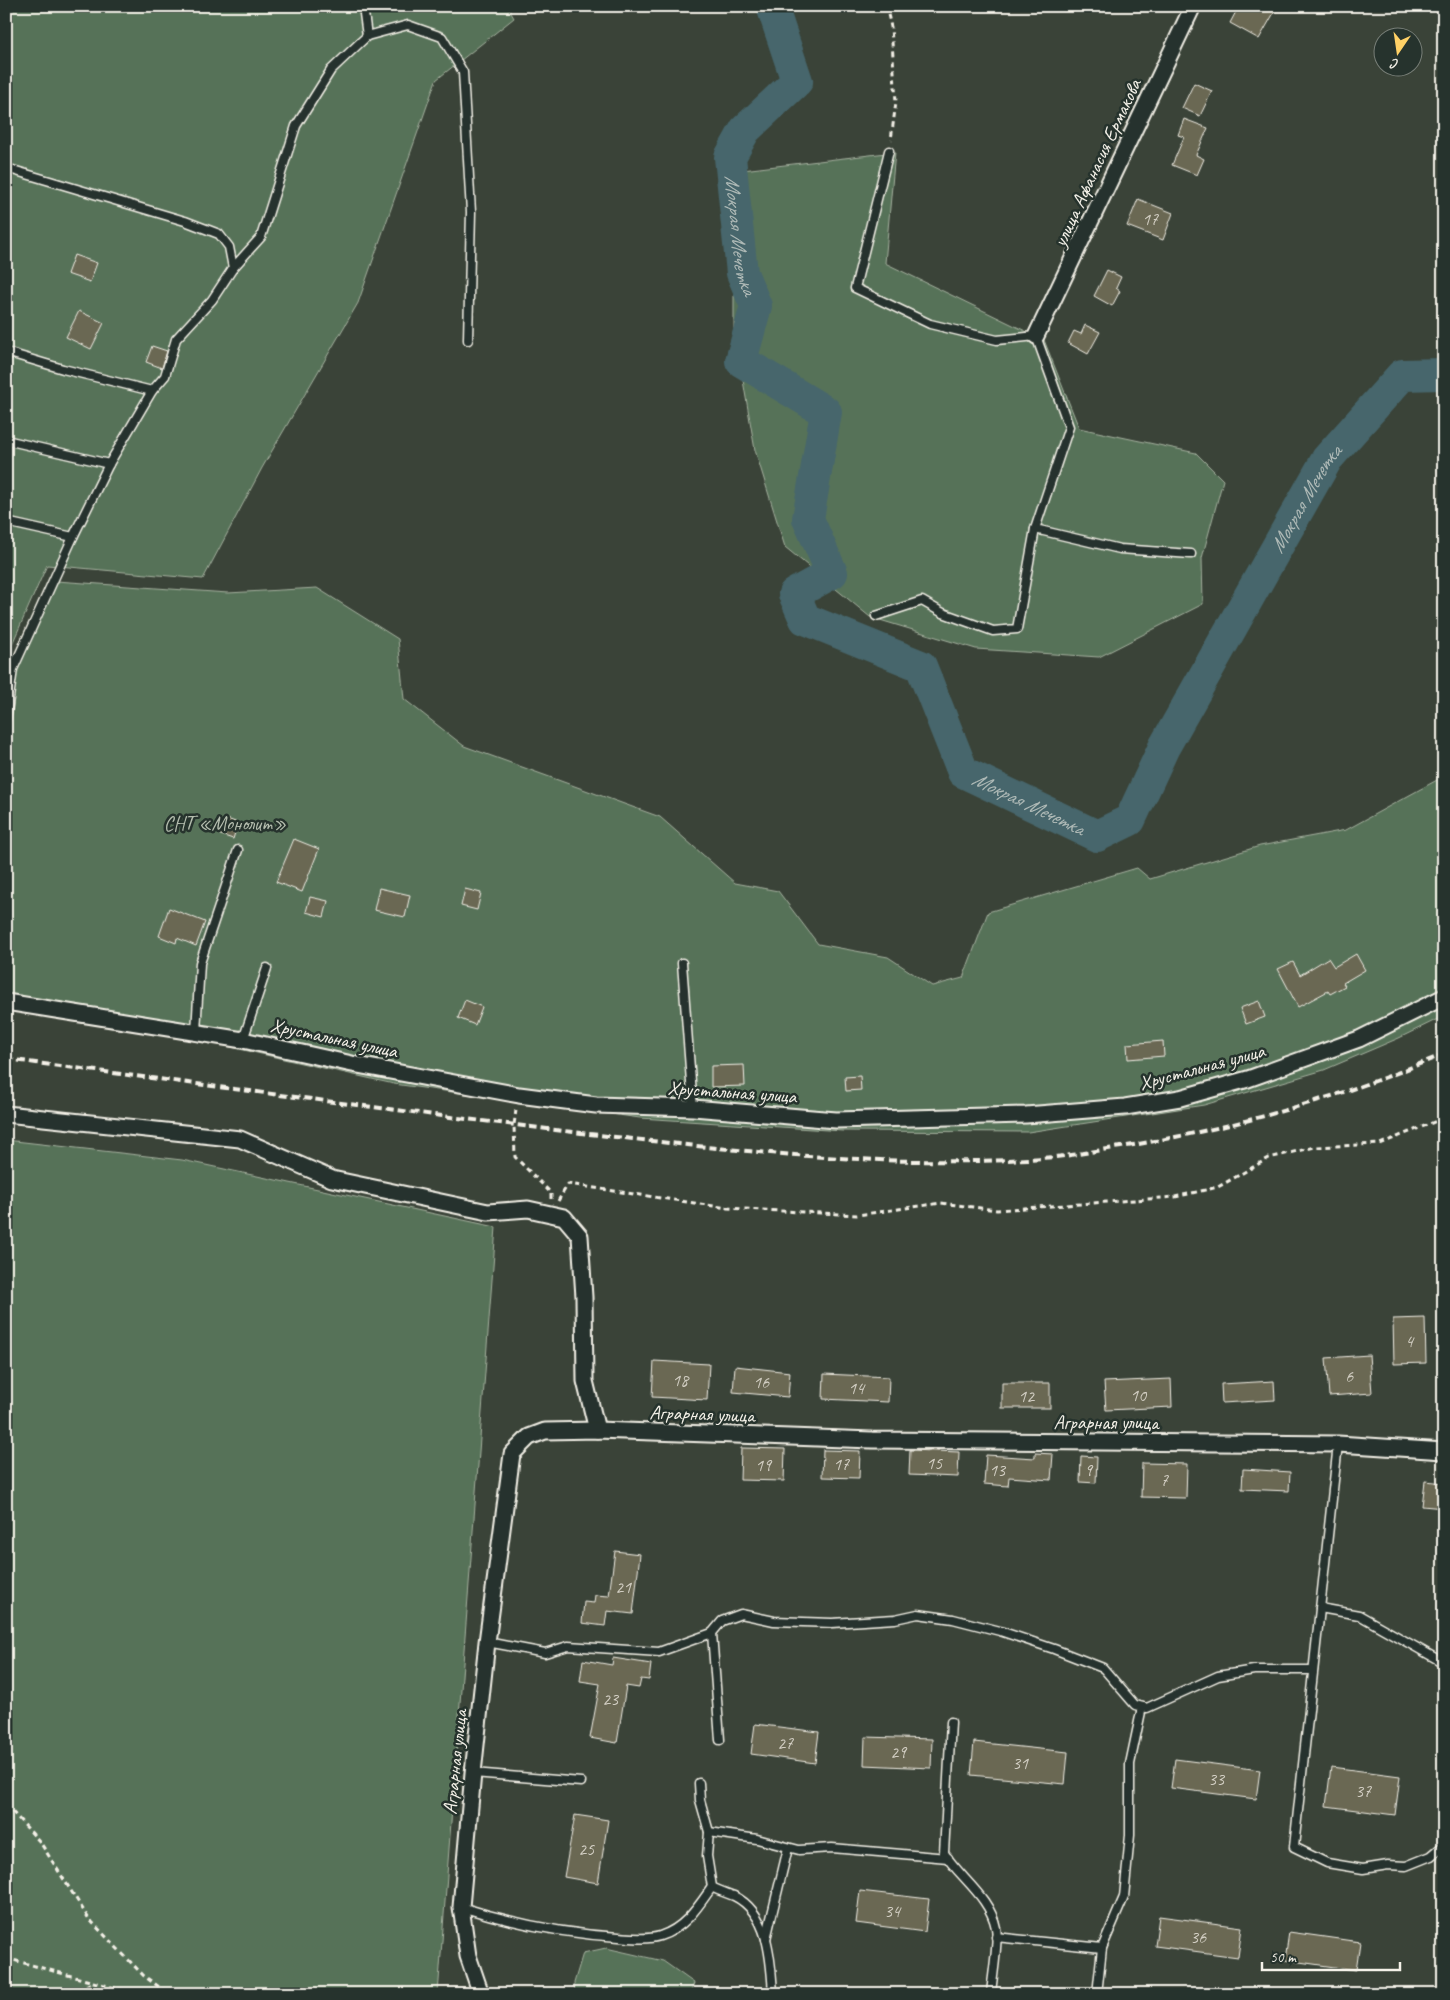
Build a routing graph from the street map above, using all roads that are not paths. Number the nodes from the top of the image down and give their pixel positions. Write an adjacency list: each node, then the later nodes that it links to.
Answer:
1 (364, 6): 3 (lane)
2 (1192, 6): 9 (street, улица Афанасия Ермакова)
3 (367, 36): 8 (lane); 10 (lane)
4 (889, 151): 9 (lane)
5 (6, 168): 8 (lane)
6 (6, 247): 7 (lane)
7 (6, 252)
8 (233, 268): 12 (lane)
9 (1036, 336): 16 (lane)
10 (468, 340)
11 (6, 352): 12 (lane)
12 (152, 391): 14 (lane)
13 (6, 440): 14 (lane)
14 (109, 464): 17 (lane)
15 (6, 522): 17 (lane)
16 (1035, 530): 18 (lane); 19 (lane)
17 (73, 537): 20 (lane)
18 (1191, 554)
19 (876, 616)
20 (6, 719)
21 (238, 850): 26 (lane)
22 (682, 963): 28 (lane)
23 (267, 968): 27 (lane)
24 (1444, 997): 28 (street, Хрустальная улица)
25 (6, 1002): 26 (street, Хрустальная улица)
26 (196, 1032): 27 (street, Хрустальная улица)
27 (243, 1040): 28 (street, Хрустальная улица)
28 (693, 1108)
29 (6, 1114): 30 (street)
30 (597, 1430): 31 (street, Аграрная улица); 35 (street, Аграрная улица)
31 (1338, 1444): 32 (street, Аграрная улица); 33 (lane)
32 (1444, 1450)
33 (1320, 1608): 36 (lane); 37 (lane)
34 (712, 1633): 35 (lane); 38 (lane); 40 (lane)
35 (487, 1642): 41 (street, Аграрная улица)
36 (1444, 1663)
37 (1313, 1670): 38 (lane); 45 (lane)
38 (1142, 1707): 52 (lane)
39 (951, 1722): 47 (lane)
40 (720, 1740)
41 (473, 1773): 42 (lane); 49 (street, Аграрная улица)
42 (581, 1782)
43 (699, 1783): 44 (lane)
44 (709, 1832): 46 (lane); 48 (lane)
45 (1444, 1846)
46 (788, 1848): 47 (lane); 51 (lane)
47 (948, 1858): 50 (lane)
48 (712, 1887): 49 (lane); 51 (lane)
49 (462, 1907): 53 (street, Аграрная улица)
50 (996, 1936): 52 (lane); 55 (lane)
51 (766, 1939): 54 (lane)
52 (1102, 1948): 56 (lane)
53 (480, 1994)
54 (773, 1994)
55 (991, 1994)
56 (1097, 1994)

